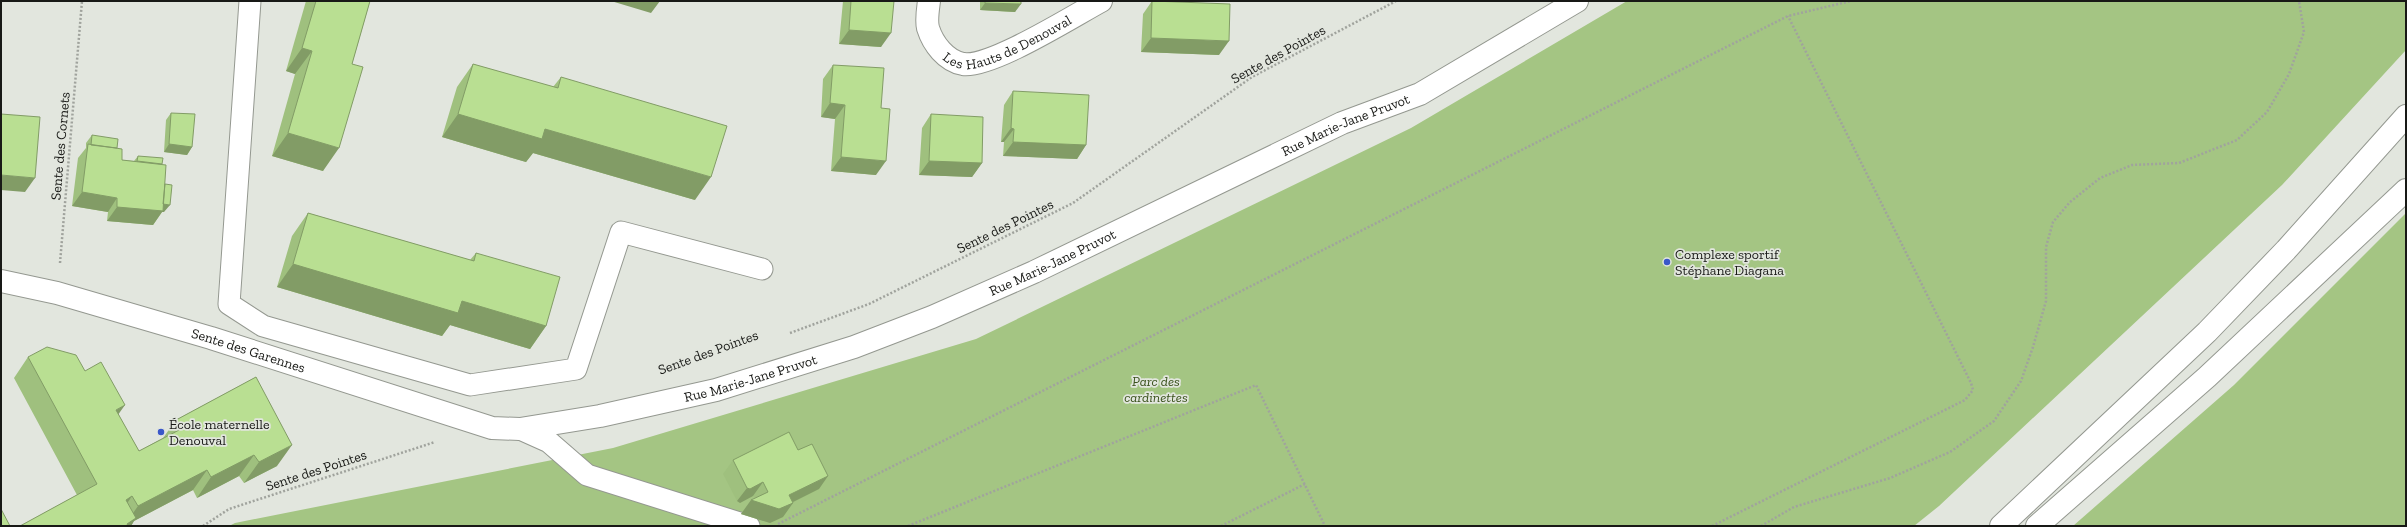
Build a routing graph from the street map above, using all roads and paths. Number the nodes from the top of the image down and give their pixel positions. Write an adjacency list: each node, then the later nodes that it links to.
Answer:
1 (82, 1): 14 (path, Sente des Cornets)
2 (250, 1): 12 (lane)
3 (928, 1): 4 (street, Les Hauts de Denouval)
4 (1100, 1)
5 (1396, 1): 15 (path, Sente des Pointes)
6 (1577, 1): 17 (street, Rue Marie-Jane Pruvot)
7 (1851, 1): 9 (path)
8 (2299, 1): 27 (path)
9 (1788, 16): 22 (path); 26 (path)
10 (2406, 116): 28 (street)
11 (2406, 190): 29 (street)
12 (762, 268)
13 (1, 281): 14 (street, Sente des Garennes)
14 (57, 293): 16 (street, Sente des Garennes)
15 (786, 334)
16 (492, 428): 17 (street, Rue Marie-Jane Pruvot)
17 (520, 429): 21 (lane)
18 (439, 440): 20 (path, Sente des Pointes)
19 (1305, 484): 23 (path); 24 (path); 25 (path)
20 (203, 526)
21 (749, 526)
22 (773, 526)
23 (908, 526)
24 (1221, 526)
25 (1325, 526)
26 (1712, 526)
27 (1761, 526)
28 (2001, 526)
29 (2037, 526)

